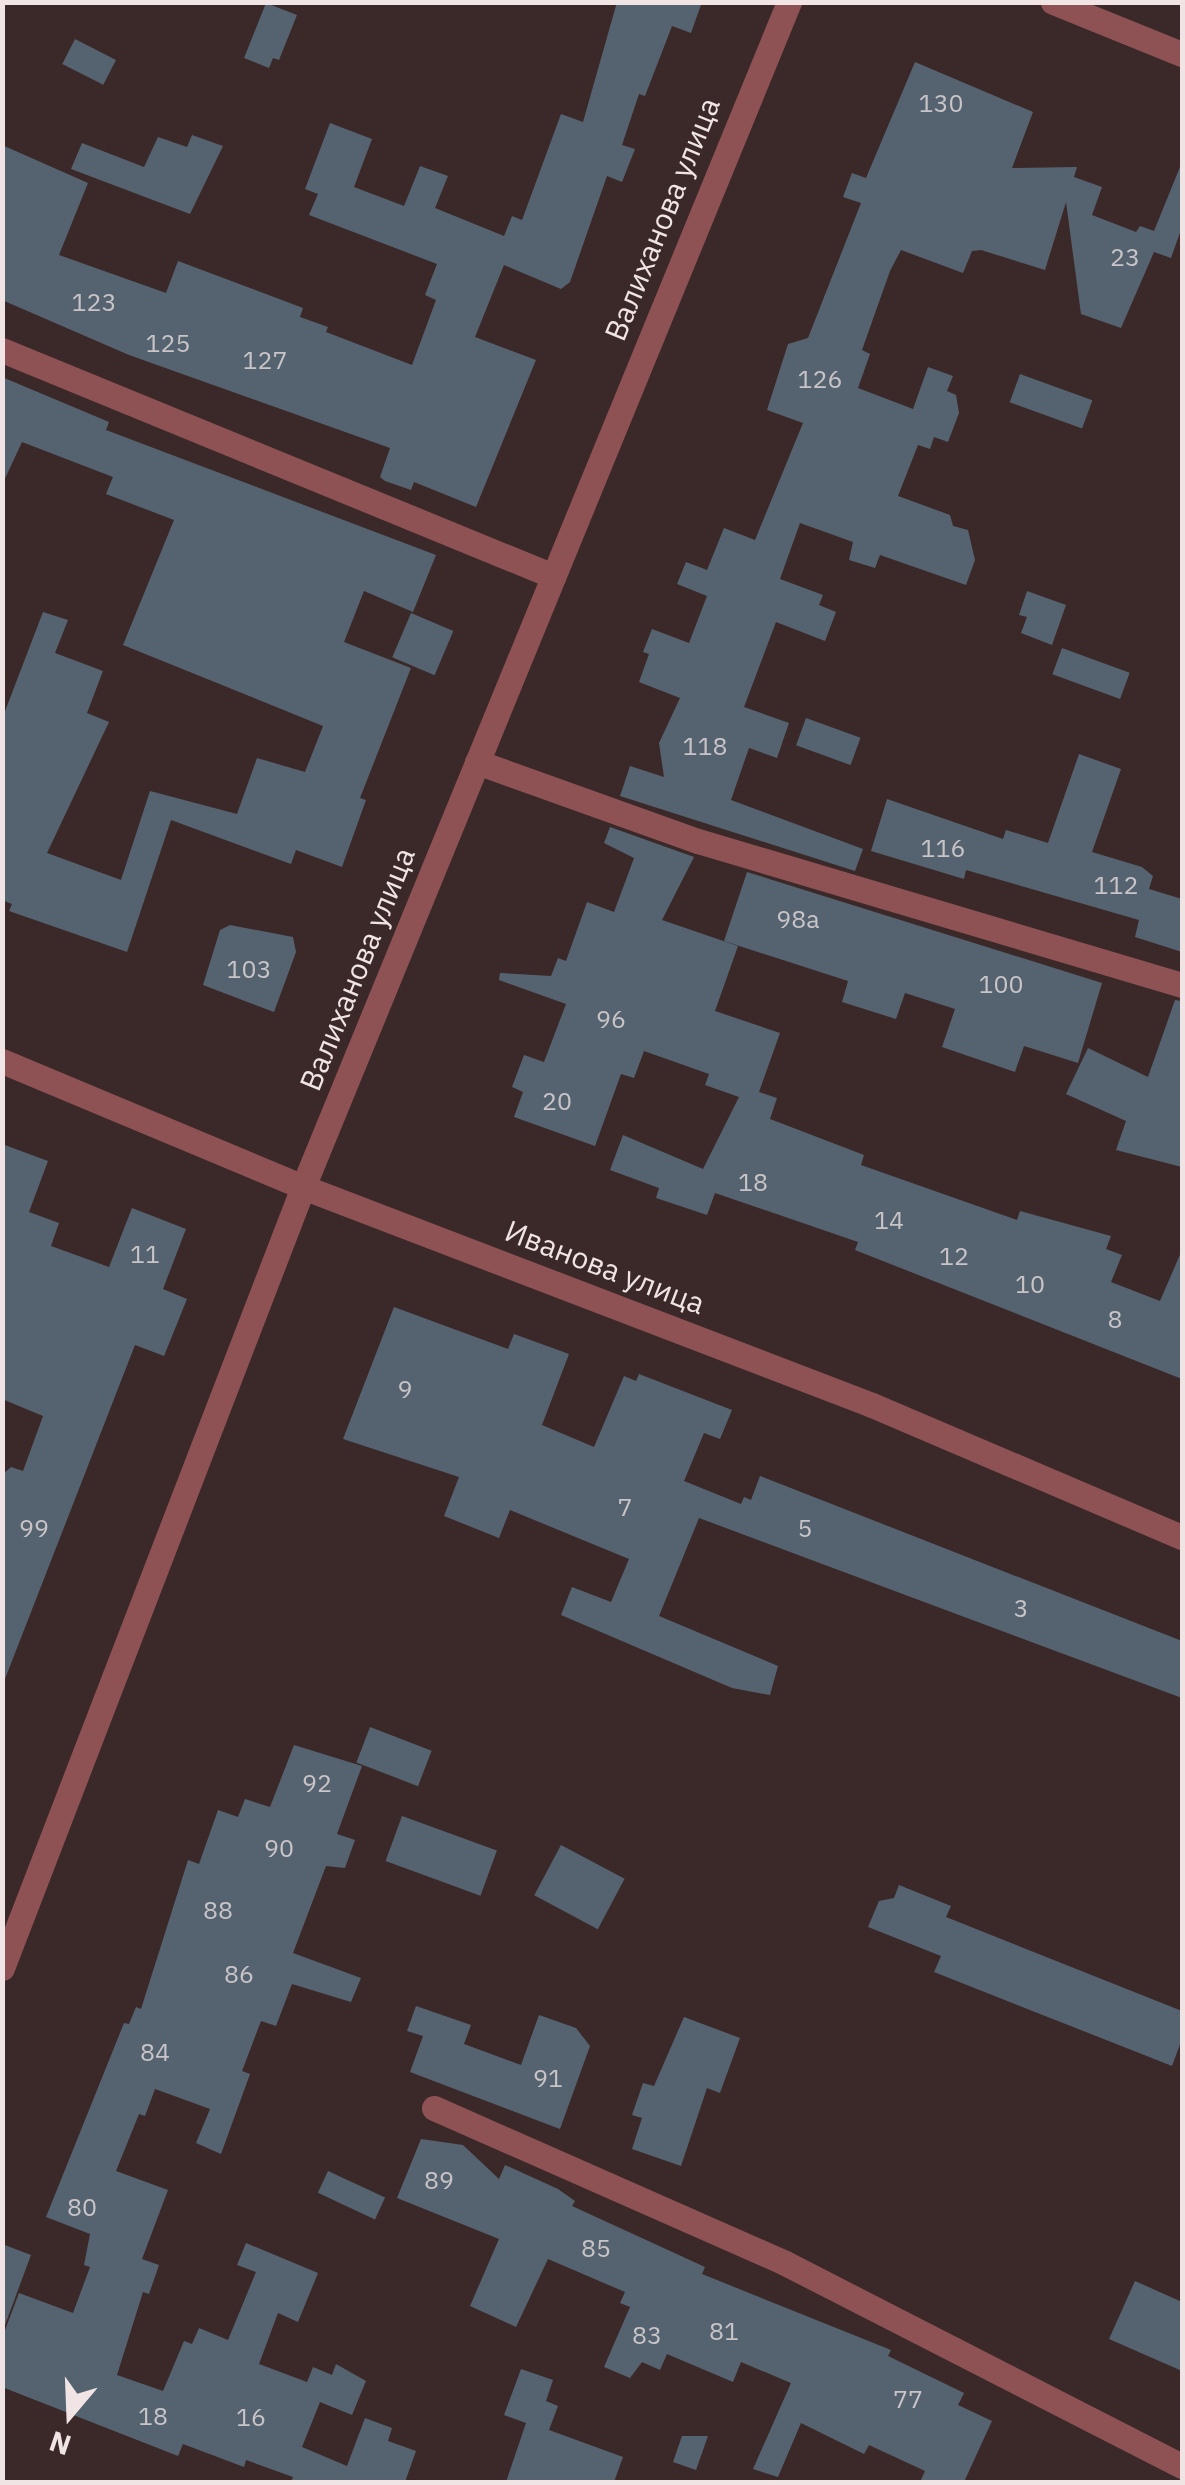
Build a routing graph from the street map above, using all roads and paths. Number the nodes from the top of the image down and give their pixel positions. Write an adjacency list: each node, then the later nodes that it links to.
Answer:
1 (789, 2): 5 (street, Валиханова улица)
2 (1053, 2): 3 (street)
3 (1182, 54)
4 (2, 350): 5 (street)
5 (553, 576): 6 (street, Валиханова улица)
6 (477, 762): 7 (street); 9 (street, Валиханова улица)
7 (1182, 985)
8 (2, 1061): 9 (street, Иванова улица)
9 (303, 1186): 10 (street, Иванова улица); 11 (street, Валиханова улица)
10 (1182, 1537)
11 (2, 1968)
12 (434, 2108): 13 (street)
13 (1182, 2466)

